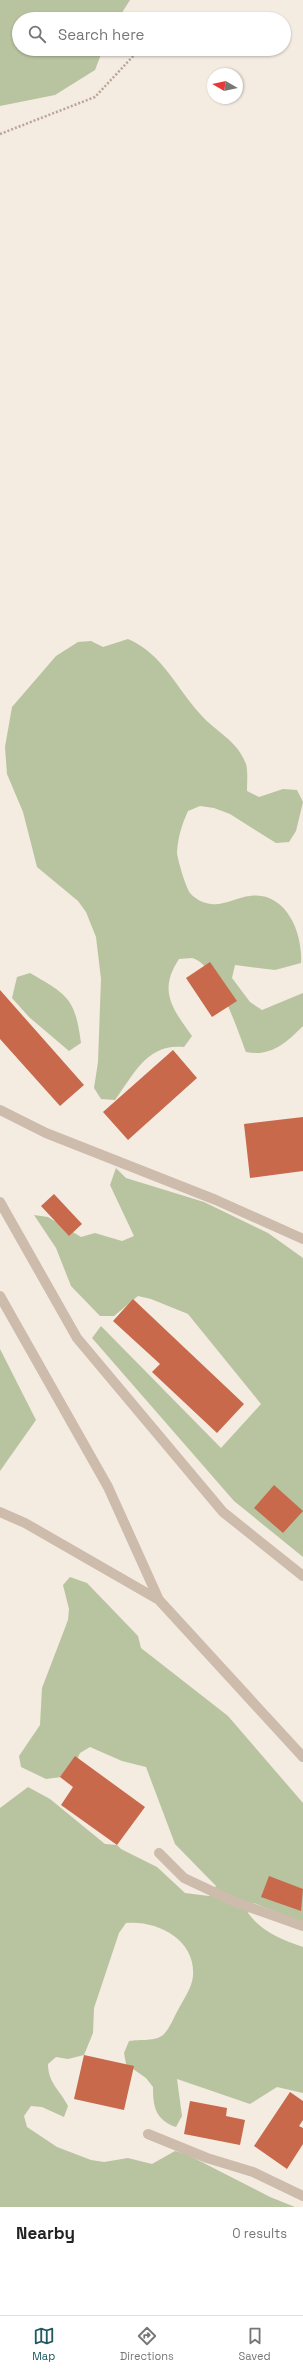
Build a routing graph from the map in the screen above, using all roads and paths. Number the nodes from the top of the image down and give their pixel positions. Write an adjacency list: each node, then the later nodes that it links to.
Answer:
1 (133, 56): 2 (path)
2 (0, 134)
3 (0, 1110): 5 (street)
4 (0, 1202): 8 (street)
5 (303, 1239)
6 (0, 1296): 9 (street)
7 (0, 1512): 9 (street)
8 (303, 1576)
9 (159, 1600): 10 (street)
10 (303, 1757)
11 (159, 1853): 12 (street)
12 (303, 1926)
13 (148, 2134): 14 (street)
14 (303, 2196)

